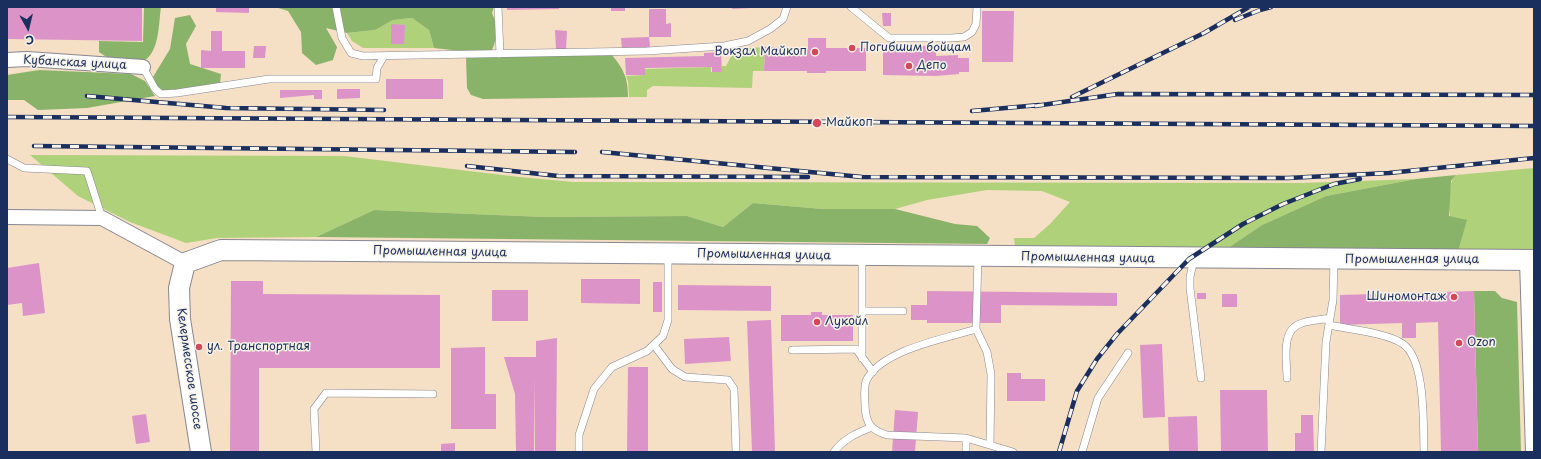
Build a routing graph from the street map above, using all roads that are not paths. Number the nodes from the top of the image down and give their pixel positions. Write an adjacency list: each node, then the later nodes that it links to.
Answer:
1 (336, 7): 7 (lane)
2 (498, 7): 6 (lane)
3 (787, 7): 6 (lane)
4 (851, 7): 5 (lane)
5 (977, 7)
6 (500, 54): 7 (lane)
7 (384, 56): 9 (lane)
8 (7, 60): 9 (street, Кубанская улица)
9 (143, 67)
10 (7, 160): 12 (lane)
11 (7, 218): 12 (street)
12 (102, 218): 19 (street)
13 (668, 254): 14 (main road, Промышленная улица); 19 (main road, Промышленная улица); 24 (lane)
14 (862, 256): 15 (main road, Промышленная улица); 21 (lane)
15 (978, 257): 16 (main road, Промышленная улица); 23 (lane)
16 (1194, 259): 17 (main road, Промышленная улица); 29 (lane)
17 (1334, 259): 18 (main road, Промышленная улица); 22 (lane)
18 (1530, 260): 45 (street)
19 (185, 263): 35 (main road, Келермесское шоссе)
20 (903, 310): 21 (lane)
21 (862, 311): 27 (lane)
22 (1329, 322): 30 (lane); 43 (lane); 44 (lane)
23 (976, 329): 28 (lane); 34 (lane)
24 (654, 345): 37 (lane); 38 (lane)
25 (792, 350): 27 (lane)
26 (1128, 353): 42 (lane)
27 (862, 358): 28 (lane)
28 (873, 372): 32 (lane)
29 (1201, 378)
30 (1288, 378)
31 (433, 394): 36 (lane)
32 (872, 427): 33 (lane); 39 (lane)
33 (966, 438): 34 (lane); 40 (lane)
34 (990, 445): 41 (lane)
35 (201, 452)
36 (316, 452)
37 (579, 452)
38 (736, 452)
39 (834, 452)
40 (966, 452)
41 (1014, 452)
42 (1082, 452)
43 (1321, 452)
44 (1424, 452)
45 (1533, 452)

